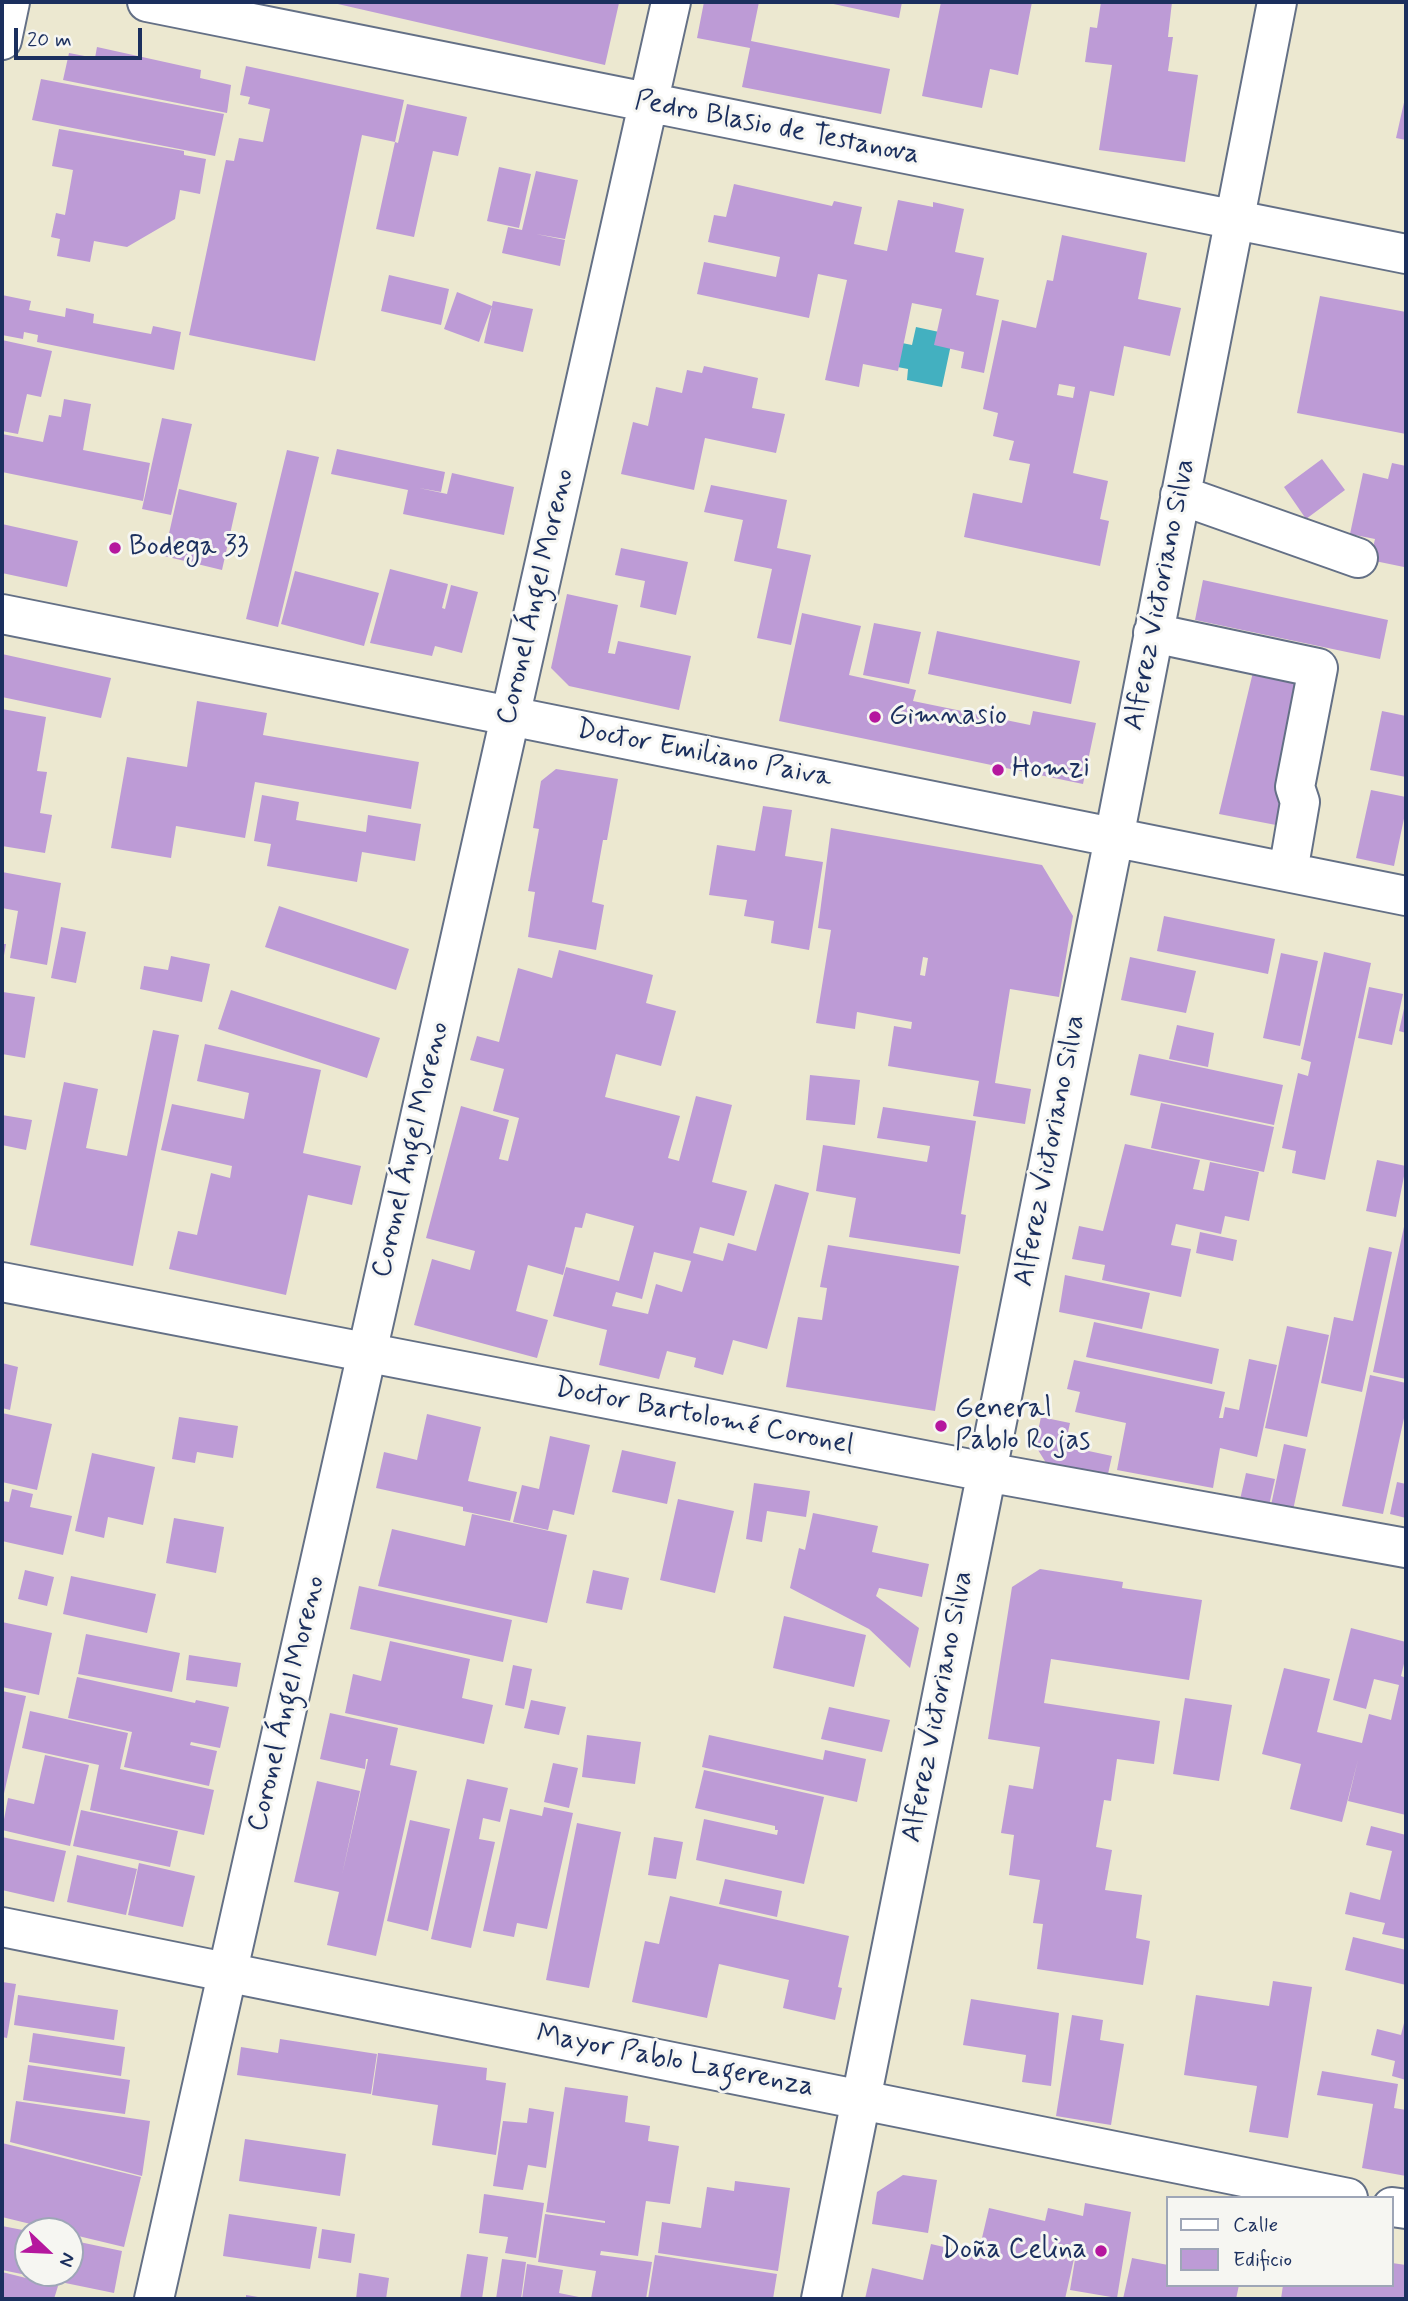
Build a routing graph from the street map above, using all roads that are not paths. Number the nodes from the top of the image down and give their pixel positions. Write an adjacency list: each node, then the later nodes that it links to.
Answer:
1 (10, 2): 5 (street)
2 (148, 2): 6 (street, Pedro Blasio de Testanova)
3 (671, 2): 6 (street, Coronel Ángel Moreno)
4 (1277, 2): 7 (street, Alferez Victoriano Silva)
5 (2, 40)
6 (648, 103): 7 (street, Pedro Blasio de Testanova); 13 (street, Coronel Ángel Moreno)
7 (1234, 219): 8 (street, Pedro Blasio de Testanova); 9 (street, Alferez Victoriano Silva)
8 (1406, 254)
9 (1180, 495): 10 (street); 12 (street, Alferez Victoriano Silva)
10 (1358, 558)
11 (2, 614): 13 (street, Doctor Emiliano Paiva)
12 (1153, 633): 14 (street, Alferez Victoriano Silva); 15 (street)
13 (510, 716): 14 (street, Doctor Emiliano Paiva); 18 (street, Coronel Ángel Moreno)
14 (1114, 838): 15 (street, Doctor Emiliano Paiva); 19 (street, Alferez Victoriano Silva)
15 (1288, 872): 16 (street, Doctor Emiliano Paiva)
16 (1406, 896)
17 (2, 1282): 18 (street, Doctor Bartolomé Coronel)
18 (366, 1353): 19 (street, Doctor Bartolomé Coronel); 22 (street, Coronel Ángel Moreno)
19 (986, 1472): 20 (street, Doctor Bartolomé Coronel); 23 (street, Alferez Victoriano Silva)
20 (1406, 1548)
21 (2, 1927): 22 (street, Mayor Pablo Lagerenza)
22 (227, 1973): 23 (street, Mayor Pablo Lagerenza); 25 (street, Coronel Ángel Moreno)
23 (860, 2099): 24 (street, Mayor Pablo Lagerenza); 26 (street, Alferez Victoriano Silva)
24 (1338, 2196)
25 (154, 2299)
26 (821, 2299)

